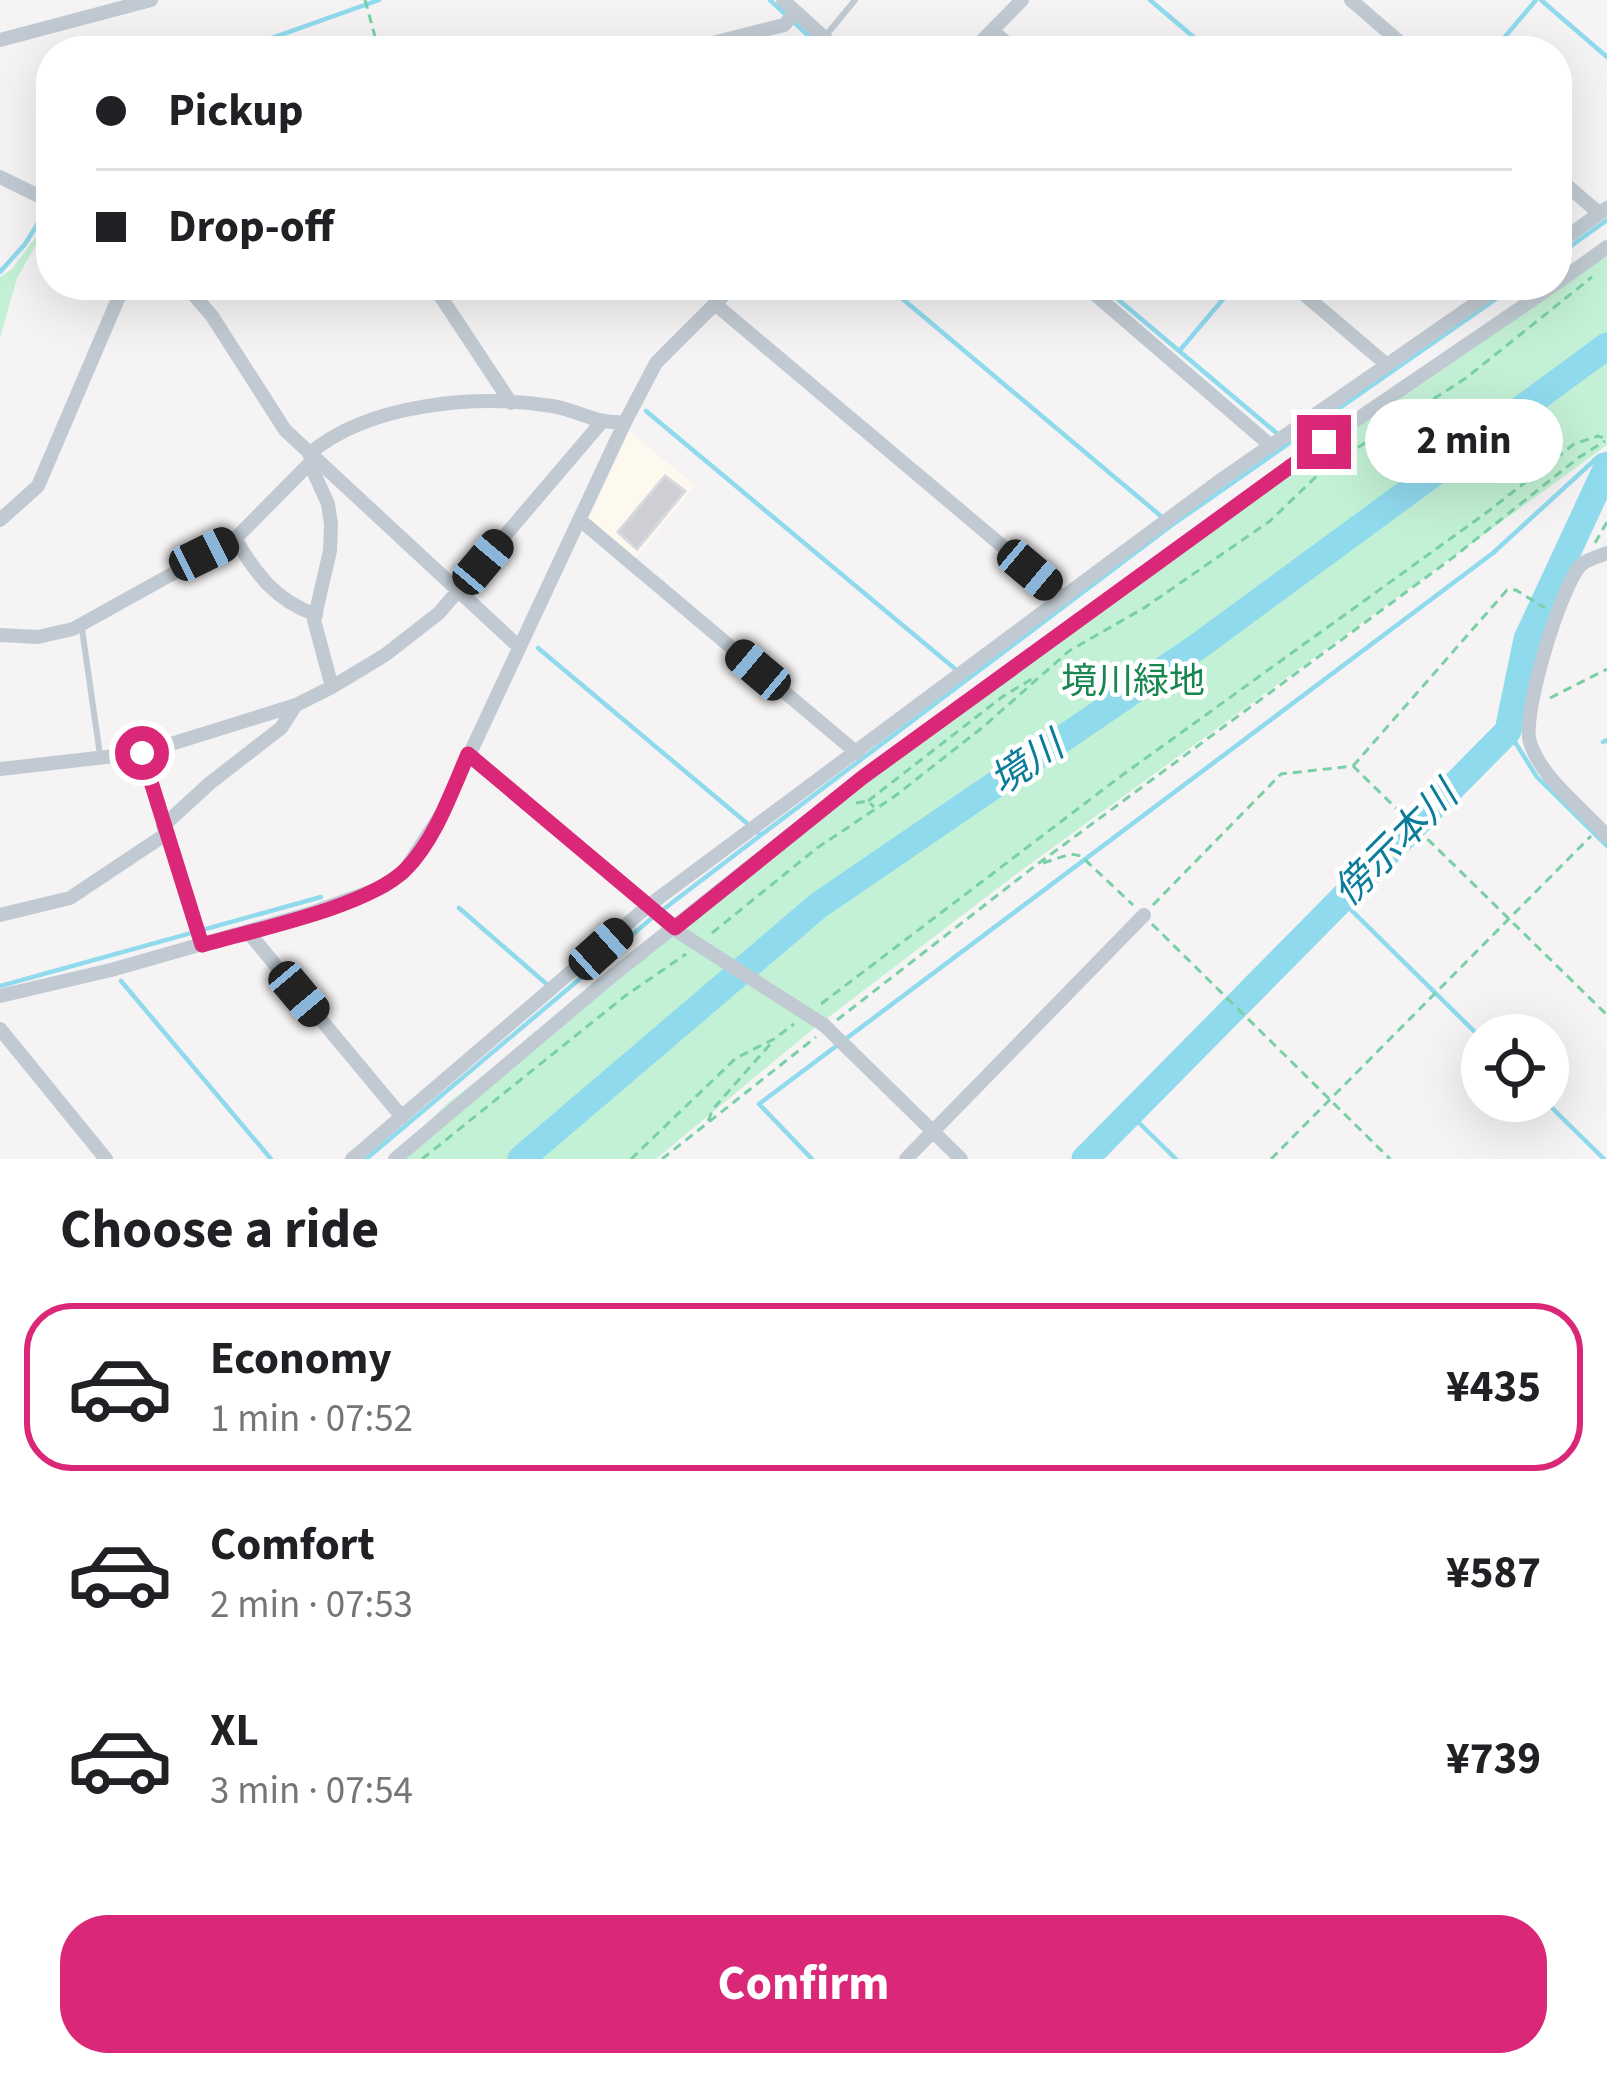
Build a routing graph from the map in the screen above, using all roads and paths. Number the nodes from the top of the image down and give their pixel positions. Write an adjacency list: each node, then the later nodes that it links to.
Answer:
1 (151, 0): 16 (street)
2 (365, 0): 9 (path)
3 (783, 0): 7 (street)
4 (855, 0): 12 (lane)
5 (1022, 0): 8 (street)
6 (1351, 0): 15 (street)
7 (796, 12): 10 (street); 11 (street)
8 (993, 32): 13 (street); 14 (street)
9 (376, 36)
10 (752, 36)
11 (822, 36)
12 (826, 36)
13 (989, 36)
14 (998, 36)
15 (1393, 36)
16 (0, 40)
17 (0, 177): 19 (street)
18 (1572, 188): 20 (street)
19 (36, 195)
20 (1603, 210): 21 (street)
21 (1572, 233)
22 (1607, 247): 23 (street)
23 (1572, 272)
24 (1595, 274): 25 (path)
25 (1572, 296)
26 (118, 300): 43 (street)
27 (198, 300): 42 (street)
28 (443, 300): 37 (street)
29 (719, 300): 35 (street)
30 (1101, 300): 41 (street)
31 (1311, 300): 36 (street)
32 (1480, 300): 36 (street)
33 (1533, 300): 73 (street)
34 (1567, 300): 55 (path)
35 (715, 304): 38 (street); 48 (street)
36 (1386, 364): 41 (street)
37 (511, 403): 39 (street); 42 (street)
38 (625, 422): 39 (street); 44 (street)
39 (600, 424): 47 (street)
40 (1607, 439): 68 (path); 79 (path)
41 (1270, 445): 48 (street)
42 (311, 459): 45 (street); 47 (street); 50 (street)
43 (0, 520)
44 (580, 520): 53 (street); 60 (street)
45 (235, 539): 50 (street); 51 (street)
46 (1607, 553): 57 (street)
47 (460, 590): 53 (street); 56 (street)
48 (1064, 598): 60 (street)
49 (1546, 608): 63 (path)
50 (316, 615): 56 (street)
51 (80, 625): 52 (street); 62 (lane)
52 (0, 635)
53 (519, 647): 61 (street)
54 (1607, 669): 57 (path)
55 (1038, 677): 65 (path); 75 (path)
56 (332, 687): 58 (street)
57 (1532, 703): 67 (street)
58 (296, 706): 59 (street); 66 (street)
59 (142, 753): 62 (street); 66 (street)
60 (856, 753): 69 (street)
61 (468, 754): 69 (street); 74 (street)
62 (100, 755): 64 (street)
63 (1353, 766): 71 (path); 72 (path)
64 (0, 770)
65 (868, 801)
66 (164, 830): 70 (street); 76 (street)
67 (1604, 832): 72 (path)
68 (1035, 866): 71 (path); 82 (path)
69 (648, 906): 73 (street); 86 (street)
70 (0, 914)
71 (1144, 915): 85 (path); 88 (street)
72 (1508, 916): 80 (path); 85 (path)
73 (674, 928): 82 (street, bridge); 91 (street)
74 (248, 932): 76 (street); 86 (street)
75 (705, 939)
76 (202, 945): 78 (street)
77 (692, 950): 92 (path)
78 (0, 996)
79 (816, 1007)
80 (1607, 1015)
81 (803, 1017): 84 (path)
82 (825, 1026): 87 (path); 88 (street)
83 (0, 1029): 89 (street)
84 (774, 1040): 87 (path); 93 (path)
85 (1329, 1100): 97 (path); 98 (path)
86 (402, 1117): 90 (street)
87 (708, 1121): 94 (path)
88 (933, 1131): 95 (street); 96 (street)
89 (106, 1159)
90 (352, 1159)
91 (395, 1159)
92 (422, 1159)
93 (631, 1159)
94 (662, 1159)
95 (905, 1159)
96 (962, 1159)
97 (1271, 1159)
98 (1390, 1159)

